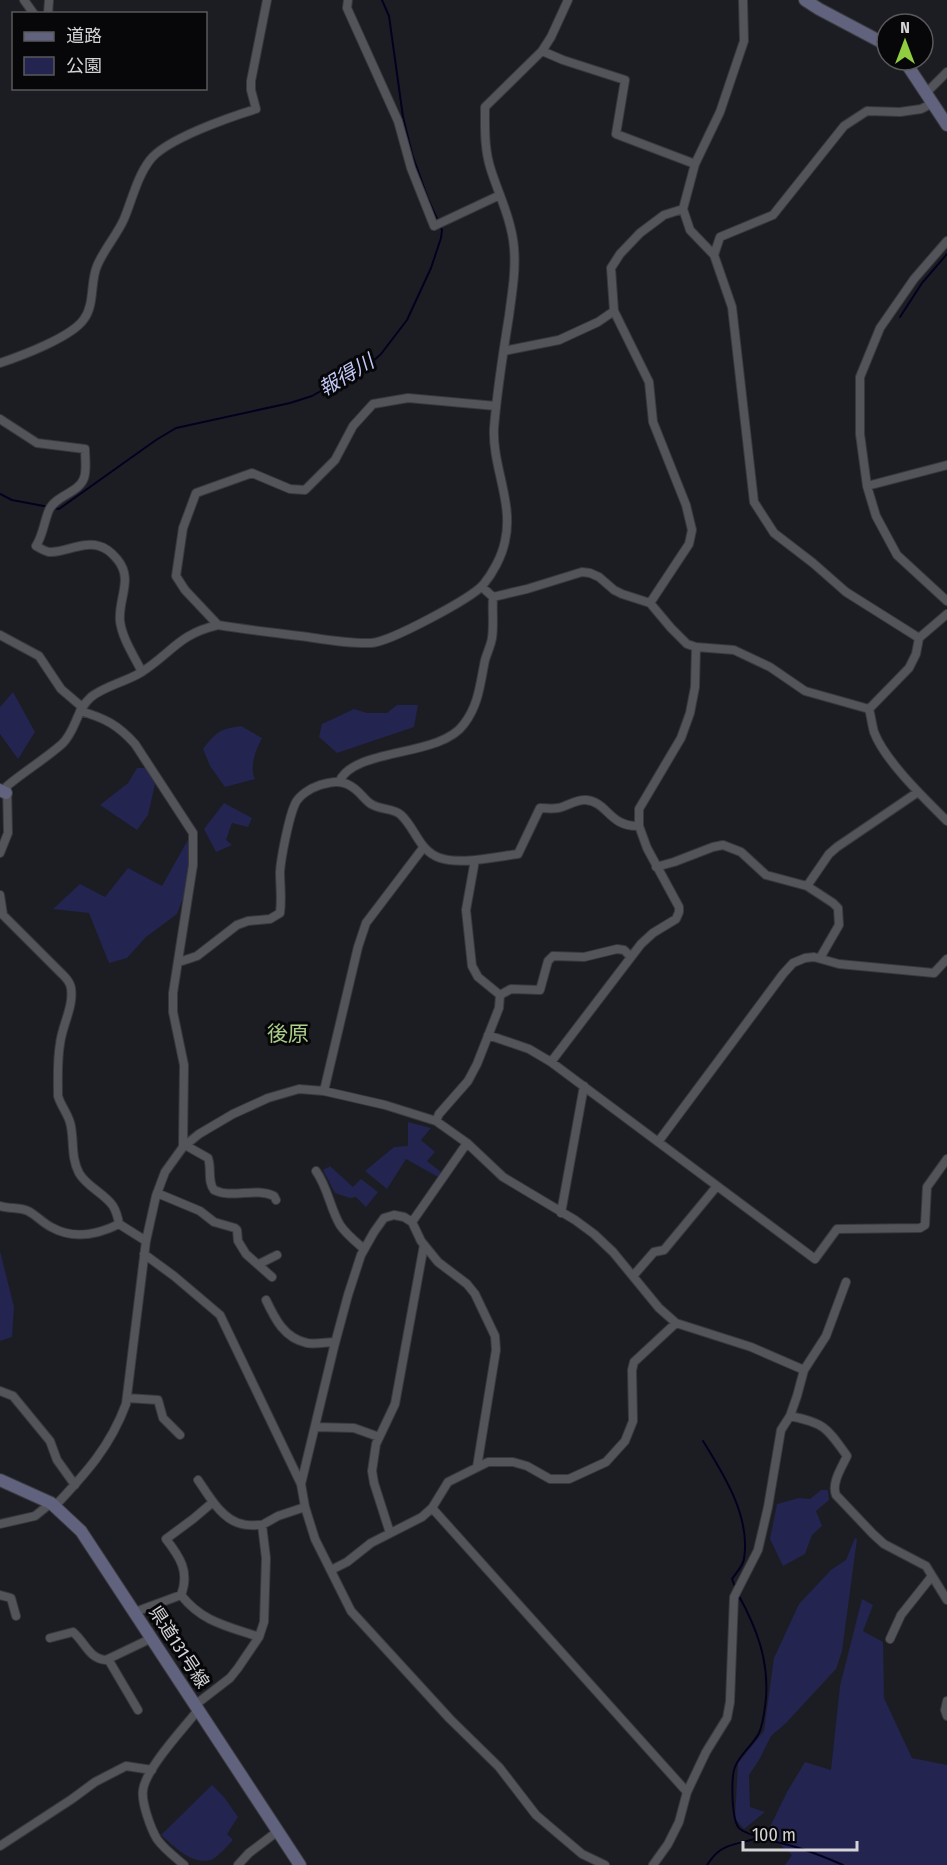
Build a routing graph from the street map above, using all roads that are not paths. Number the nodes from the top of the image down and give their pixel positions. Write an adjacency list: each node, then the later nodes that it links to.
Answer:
1 (267, 0): 19 (street)
2 (348, 0): 13 (street)
3 (568, 0): 7 (street)
4 (743, 0): 12 (street)
5 (805, 0): 6 (main road)
6 (875, 39)
7 (542, 51): 12 (street); 13 (street)
8 (912, 72): 10 (main road)
9 (947, 72): 10 (street)
10 (930, 98): 11 (main road); 16 (street)
11 (947, 125)
12 (695, 164): 14 (street)
13 (500, 195): 18 (street)
14 (683, 209): 16 (street); 17 (street)
15 (947, 241): 23 (street)
16 (714, 255): 31 (street)
17 (614, 311): 18 (street); 27 (street)
18 (504, 351): 20 (street)
19 (0, 363)
20 (496, 406): 24 (street); 29 (street)
21 (0, 419): 33 (street)
22 (947, 465): 23 (street)
23 (867, 486): 26 (street)
24 (482, 586): 25 (street); 29 (street)
25 (493, 597): 27 (street); 36 (street)
26 (947, 601)
27 (650, 603): 32 (street)
28 (947, 614): 31 (street)
29 (218, 625): 33 (street)
30 (0, 635): 34 (street)
31 (919, 638): 35 (street)
32 (696, 647): 35 (street); 40 (street)
33 (142, 672): 34 (street)
34 (81, 709): 37 (street); 51 (street)
35 (869, 709): 38 (street)
36 (339, 782): 41 (street); 51 (street)
37 (3, 791): 42 (street)
38 (918, 792): 39 (street); 45 (street)
39 (947, 820)
40 (639, 826): 43 (street); 44 (street)
41 (423, 848): 43 (street); 56 (street)
42 (0, 853)
43 (475, 860): 52 (street)
44 (656, 867): 45 (street); 48 (street)
45 (807, 886): 49 (street)
46 (0, 895): 47 (street)
47 (1, 916): 69 (street)
48 (631, 957): 52 (street); 54 (street)
49 (820, 958): 50 (street); 58 (street)
50 (947, 959)
51 (179, 962): 60 (street)
52 (500, 995): 53 (street)
53 (488, 1035): 54 (street); 57 (street)
54 (551, 1062): 55 (street)
55 (584, 1086): 58 (street); 67 (street)
56 (324, 1091): 57 (street); 60 (street)
57 (436, 1121): 59 (street)
58 (658, 1142): 63 (street)
59 (467, 1143): 67 (street); 68 (street)
60 (184, 1146): 64 (street); 65 (street)
61 (947, 1159): 63 (street)
62 (316, 1172): 72 (street)
63 (717, 1186): 77 (street)
64 (157, 1193): 70 (street); 75 (street)
65 (276, 1200)
66 (0, 1206): 69 (street)
67 (561, 1213): 77 (street)
68 (412, 1222): 71 (street); 72 (street)
69 (119, 1224): 70 (street)
70 (146, 1241): 73 (street)
71 (424, 1245): 88 (street); 89 (street)
72 (364, 1249): 81 (street)
73 (144, 1254): 84 (street); 92 (street)
74 (277, 1255): 75 (street)
75 (259, 1264): 76 (street)
76 (272, 1276)
77 (633, 1276): 80 (street)
78 (846, 1282): 82 (street)
79 (266, 1300): 81 (street)
80 (676, 1323): 82 (street); 89 (street)
81 (335, 1342): 86 (street)
82 (804, 1370): 85 (street)
83 (0, 1391): 93 (street)
84 (127, 1398): 87 (street); 93 (street)
85 (790, 1416): 102 (street); 118 (street)
86 (315, 1427): 88 (street); 92 (street)
87 (180, 1435)
88 (379, 1437): 100 (street)
89 (477, 1467): 97 (street)
90 (0, 1480): 95 (main road, 県道131号線)
91 (198, 1480): 94 (street)
92 (301, 1484): 96 (street)
93 (75, 1485): 95 (street)
94 (213, 1502): 99 (street); 103 (street)
95 (53, 1505): 98 (street); 106 (main road, 県道131号線)
96 (305, 1508): 99 (street); 101 (street)
97 (432, 1508): 100 (street); 118 (street)
98 (0, 1524)
99 (262, 1525): 108 (street)
100 (390, 1533): 101 (street)
101 (331, 1570): 124 (street)
102 (932, 1576): 105 (street); 111 (street)
103 (181, 1594): 106 (street); 108 (street)
104 (0, 1595): 107 (street)
105 (947, 1600)
106 (135, 1612): 110 (main road, 県道131号線)
107 (16, 1616)
108 (258, 1637): 114 (street)
109 (50, 1638): 112 (street)
110 (152, 1638): 112 (street); 114 (main road, 県道131号線)
111 (890, 1639)
112 (108, 1659): 115 (street)
113 (947, 1701): 116 (street)
114 (197, 1708): 117 (street); 119 (main road, 県道131号線)
115 (138, 1710)
116 (947, 1716)
117 (152, 1770): 120 (street); 121 (street)
118 (687, 1792): 125 (street)
119 (278, 1831): 122 (street); 123 (main road, 県道131号線)
120 (0, 1846)
121 (184, 1865)
122 (238, 1865)
123 (300, 1865)
124 (605, 1865)
125 (652, 1865)

